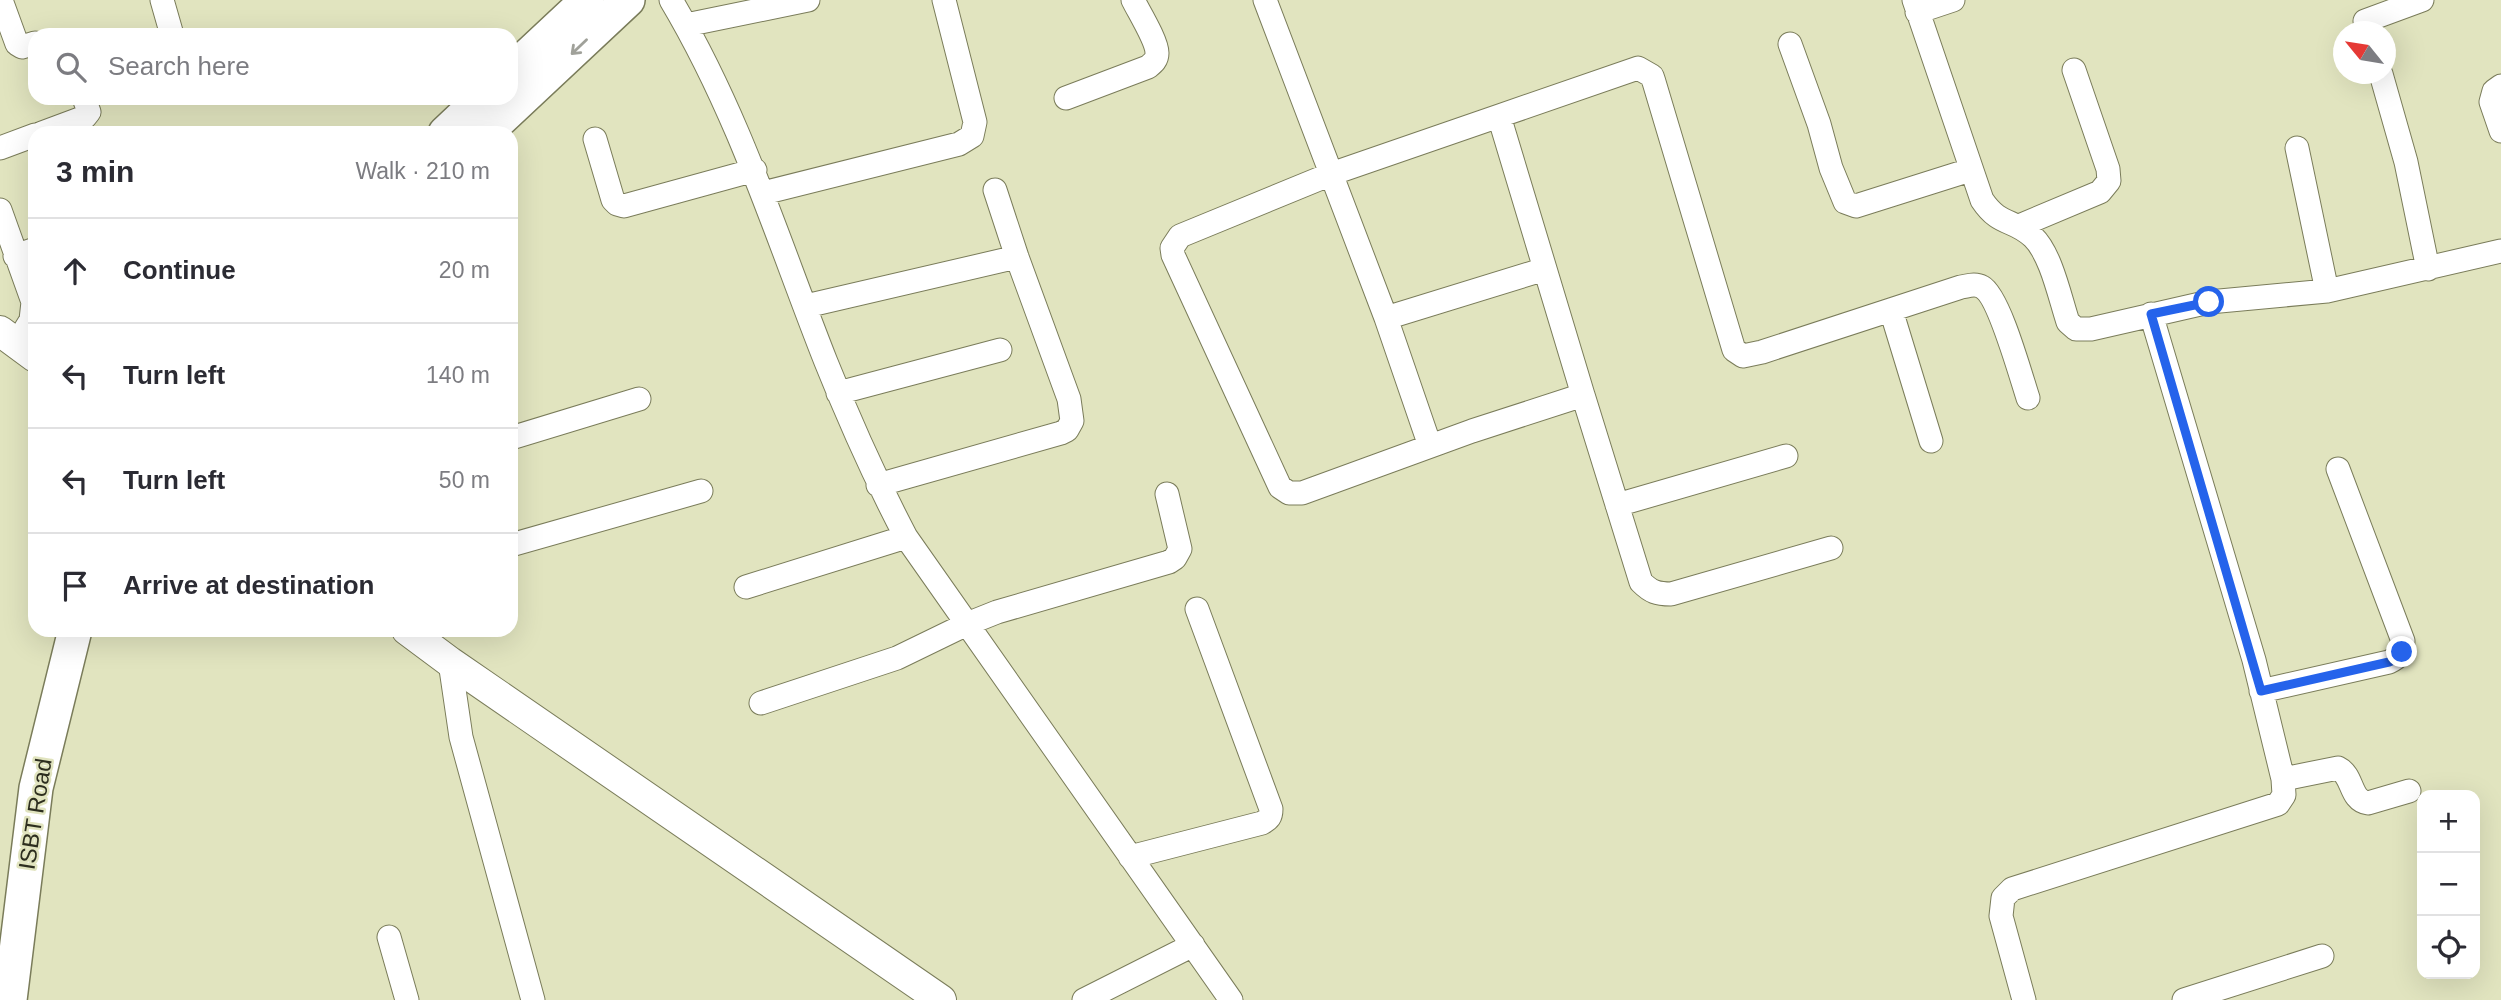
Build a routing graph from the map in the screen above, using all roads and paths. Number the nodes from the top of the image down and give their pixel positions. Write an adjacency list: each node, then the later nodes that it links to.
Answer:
1 (1, 0): 17 (street)
2 (162, 0): 15 (street)
3 (587, 0): 18 (highway)
4 (628, 0): 23 (highway, one-way to 23)
5 (671, 0): 14 (street)
6 (808, 0): 14 (street)
7 (944, 0): 40 (street)
8 (1133, 0): 22 (street)
9 (1265, 0): 38 (street)
10 (1953, 0): 12 (street)
11 (2422, 0): 13 (street)
12 (1915, 6): 37 (street)
13 (2364, 18)
14 (686, 25): 36 (street)
15 (170, 28)
16 (1790, 44): 37 (street)
17 (28, 45)
18 (518, 64)
19 (2074, 70): 42 (street)
20 (2384, 84): 47 (street)
21 (2501, 86): 31 (street)
22 (1066, 98)
23 (518, 103)
24 (86, 105): 28 (street)
25 (475, 105): 29 (highway)
26 (516, 105): 30 (highway, one-way to 30)
27 (1499, 116): 38 (street); 46 (street); 51 (street)
28 (61, 126)
29 (452, 126)
30 (493, 126)
31 (2501, 131)
32 (28, 138): 34 (street)
33 (595, 139): 36 (street)
34 (0, 148)
35 (2297, 148): 49 (street)
36 (755, 170): 40 (street)
37 (1970, 170): 42 (street)
38 (1331, 174): 53 (street); 63 (street)
39 (995, 190): 45 (street)
40 (763, 192): 50 (street)
41 (0, 210): 44 (street)
42 (2019, 226): 52 (street)
43 (2501, 251): 47 (street)
44 (25, 253): 48 (street)
45 (1017, 257): 50 (street); 66 (street)
46 (1545, 268): 53 (street); 58 (street)
47 (2428, 269): 49 (street)
48 (28, 271)
49 (2327, 291): 52 (street)
50 (806, 306): 57 (street)
51 (1891, 310): 59 (street); 62 (street)
52 (2151, 314): 80 (street)
53 (1386, 318): 63 (street)
54 (28, 327): 55 (street)
55 (17, 344)
56 (1000, 350): 57 (street)
57 (838, 393): 66 (street)
58 (1583, 395): 63 (street); 69 (street)
59 (2028, 398)
60 (639, 399): 61 (street)
61 (518, 436)
62 (1931, 441)
63 (1430, 446)
64 (1786, 456): 69 (street)
65 (2338, 469): 80 (street)
66 (878, 485): 70 (street)
67 (701, 491): 71 (street)
68 (1167, 494): 75 (street)
69 (1617, 505): 72 (street)
70 (906, 537): 73 (street); 75 (street)
71 (518, 543)
72 (1832, 548)
73 (746, 587)
74 (1197, 609): 84 (street)
75 (967, 624): 81 (street); 84 (street)
76 (73, 637): 88 (highway, ISBT Road)
77 (87, 637): 89 (highway)
78 (416, 637): 79 (main road)
79 (450, 662): 91 (street); 92 (main road)
80 (2261, 691): 82 (street)
81 (761, 703)
82 (2283, 779): 83 (street); 95 (street)
83 (2409, 791)
84 (1130, 857): 86 (street)
85 (389, 937): 90 (street)
86 (1193, 945): 93 (street); 94 (street)
87 (2322, 956): 96 (street)
88 (10, 1000)
89 (28, 1000)
90 (407, 1000)
91 (533, 1000)
92 (941, 1000)
93 (1084, 1000)
94 (1231, 1000)
95 (2024, 1000)
96 (2184, 1000)

